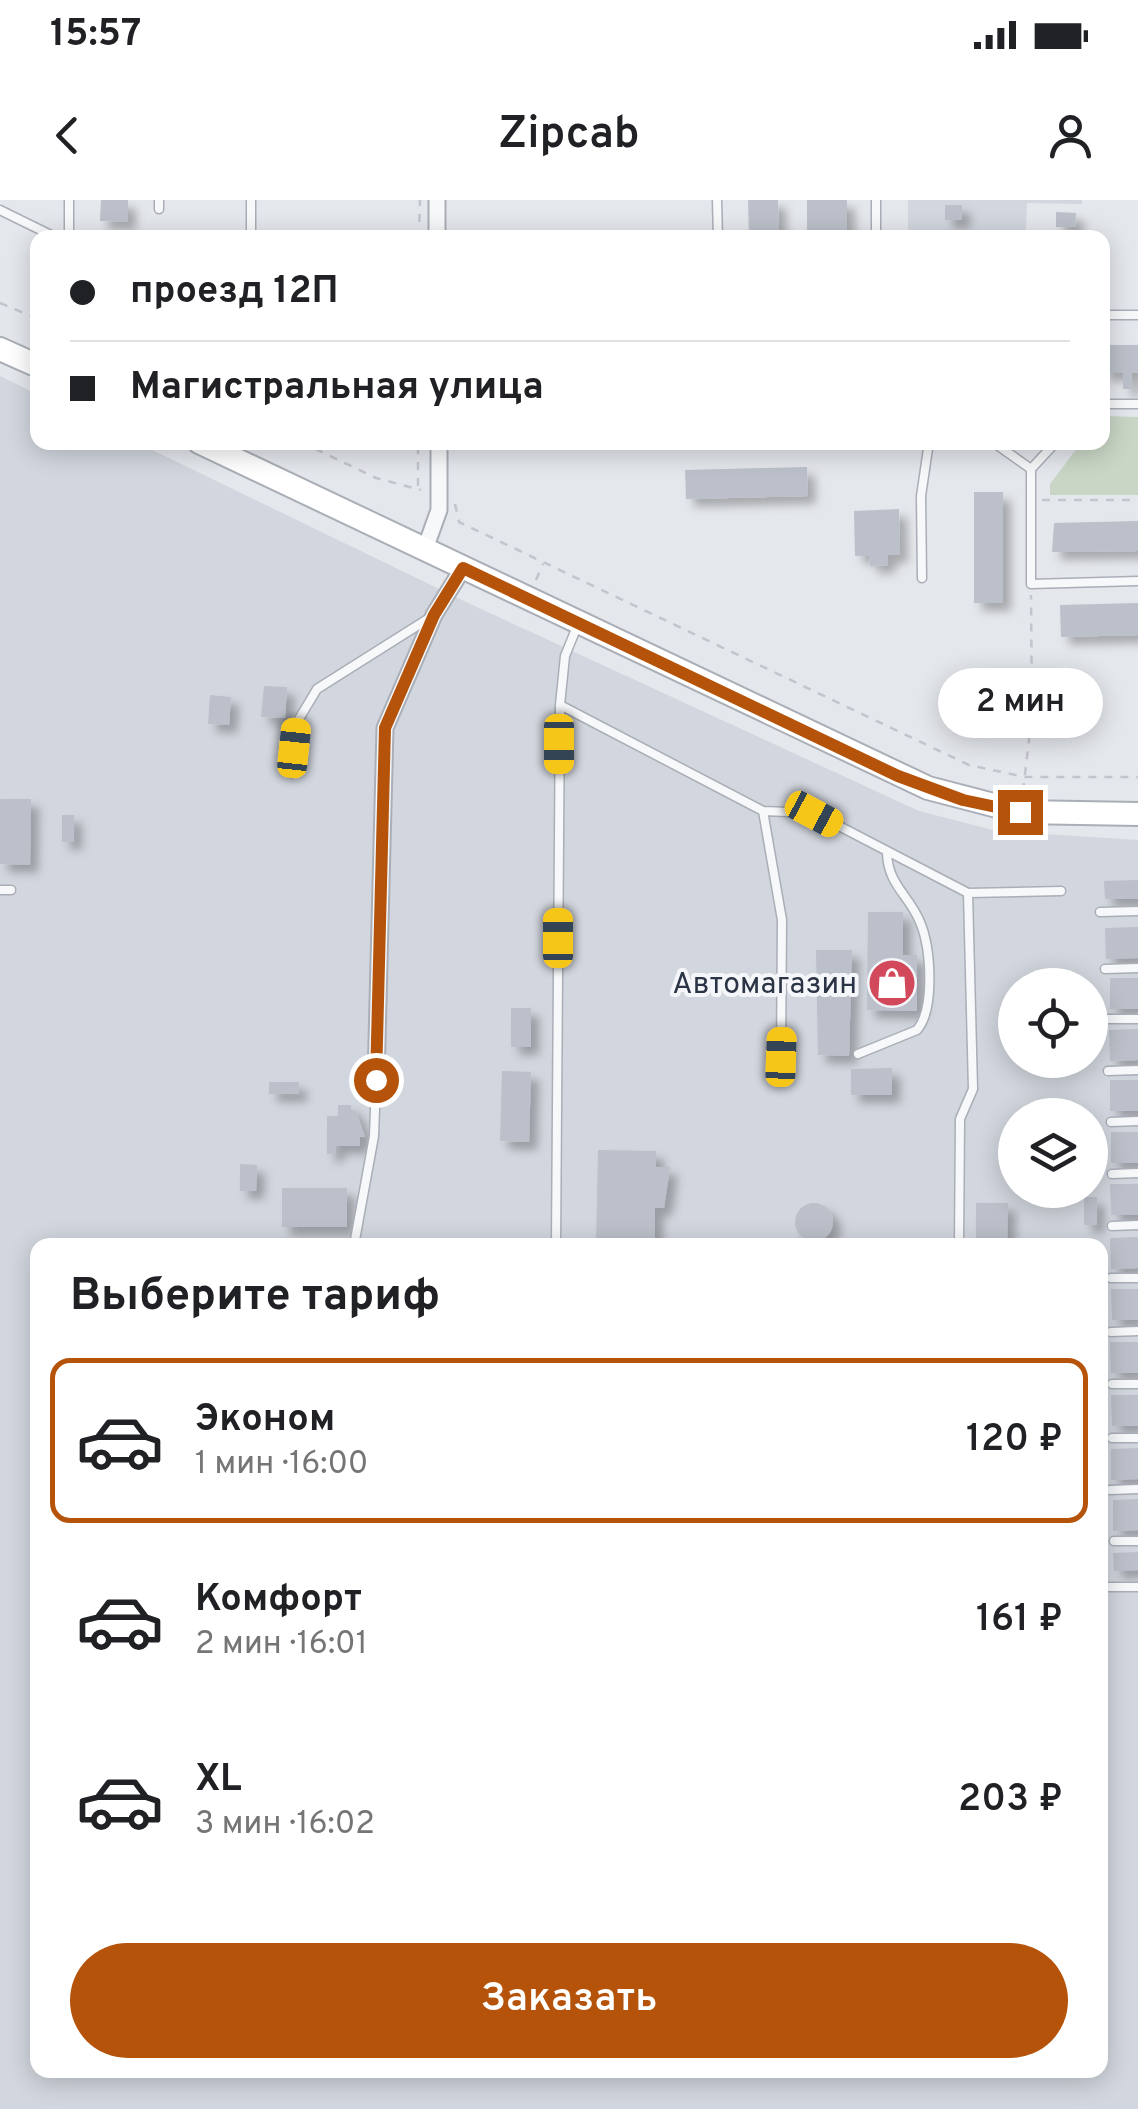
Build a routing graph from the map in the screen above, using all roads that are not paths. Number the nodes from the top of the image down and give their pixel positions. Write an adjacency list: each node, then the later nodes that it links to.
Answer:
1 (70, 200): 8 (lane)
2 (251, 200): 9 (lane)
3 (437, 200): 10 (street)
4 (716, 200): 11 (lane)
5 (876, 200): 12 (lane)
6 (0, 210): 7 (lane)
7 (41, 230)
8 (70, 230)
9 (251, 230)
10 (437, 230)
11 (718, 230)
12 (876, 230)
13 (1138, 314): 14 (lane)
14 (1110, 316)
15 (0, 348): 16 (main road)
16 (30, 362)
17 (1110, 404): 18 (lane)
18 (1138, 404)
19 (216, 450): 25 (main road)
20 (439, 450): 25 (street)
21 (928, 450): 27 (lane)
22 (1004, 450): 24 (lane)
23 (1048, 450): 24 (lane)
24 (1031, 470): 28 (lane)
25 (425, 550): 26 (main road)
26 (463, 568): 29 (street); 30 (main road)
27 (922, 578)
28 (1138, 581)
29 (434, 615): 32 (lane); 50 (street)
30 (578, 624): 31 (lane); 34 (main road)
31 (560, 706): 33 (lane); 58 (lane)
32 (292, 773)
33 (763, 811): 35 (lane); 47 (lane)
34 (1138, 814)
35 (887, 853): 39 (lane); 46 (lane)
36 (0, 890): 37 (lane)
37 (11, 890)
38 (1060, 891): 39 (lane)
39 (968, 892): 59 (lane)
40 (1138, 911): 41 (lane)
41 (1100, 912)
42 (1138, 968): 43 (lane)
43 (1108, 969)
44 (1138, 1018): 45 (lane)
45 (1108, 1019)
46 (858, 1054)
47 (781, 1057)
48 (1138, 1070): 49 (lane)
49 (1108, 1071)
50 (376, 1080): 57 (lane)
51 (1110, 1122): 52 (lane)
52 (1138, 1122)
53 (1138, 1173): 54 (lane)
54 (1112, 1174)
55 (1112, 1226): 56 (lane)
56 (1138, 1226)
57 (355, 1238)
58 (556, 1238)
59 (959, 1238)
60 (1112, 1278): 61 (lane)
61 (1138, 1278)
62 (1138, 1331): 63 (lane)
63 (1112, 1332)
64 (1112, 1384): 65 (lane)
65 (1138, 1384)
66 (1112, 1438): 67 (lane)
67 (1138, 1438)
68 (1110, 1490): 69 (lane)
69 (1138, 1490)
70 (1138, 1541): 71 (lane)
71 (1114, 1542)
72 (1108, 1587): 73 (lane)
73 (1138, 1587)

